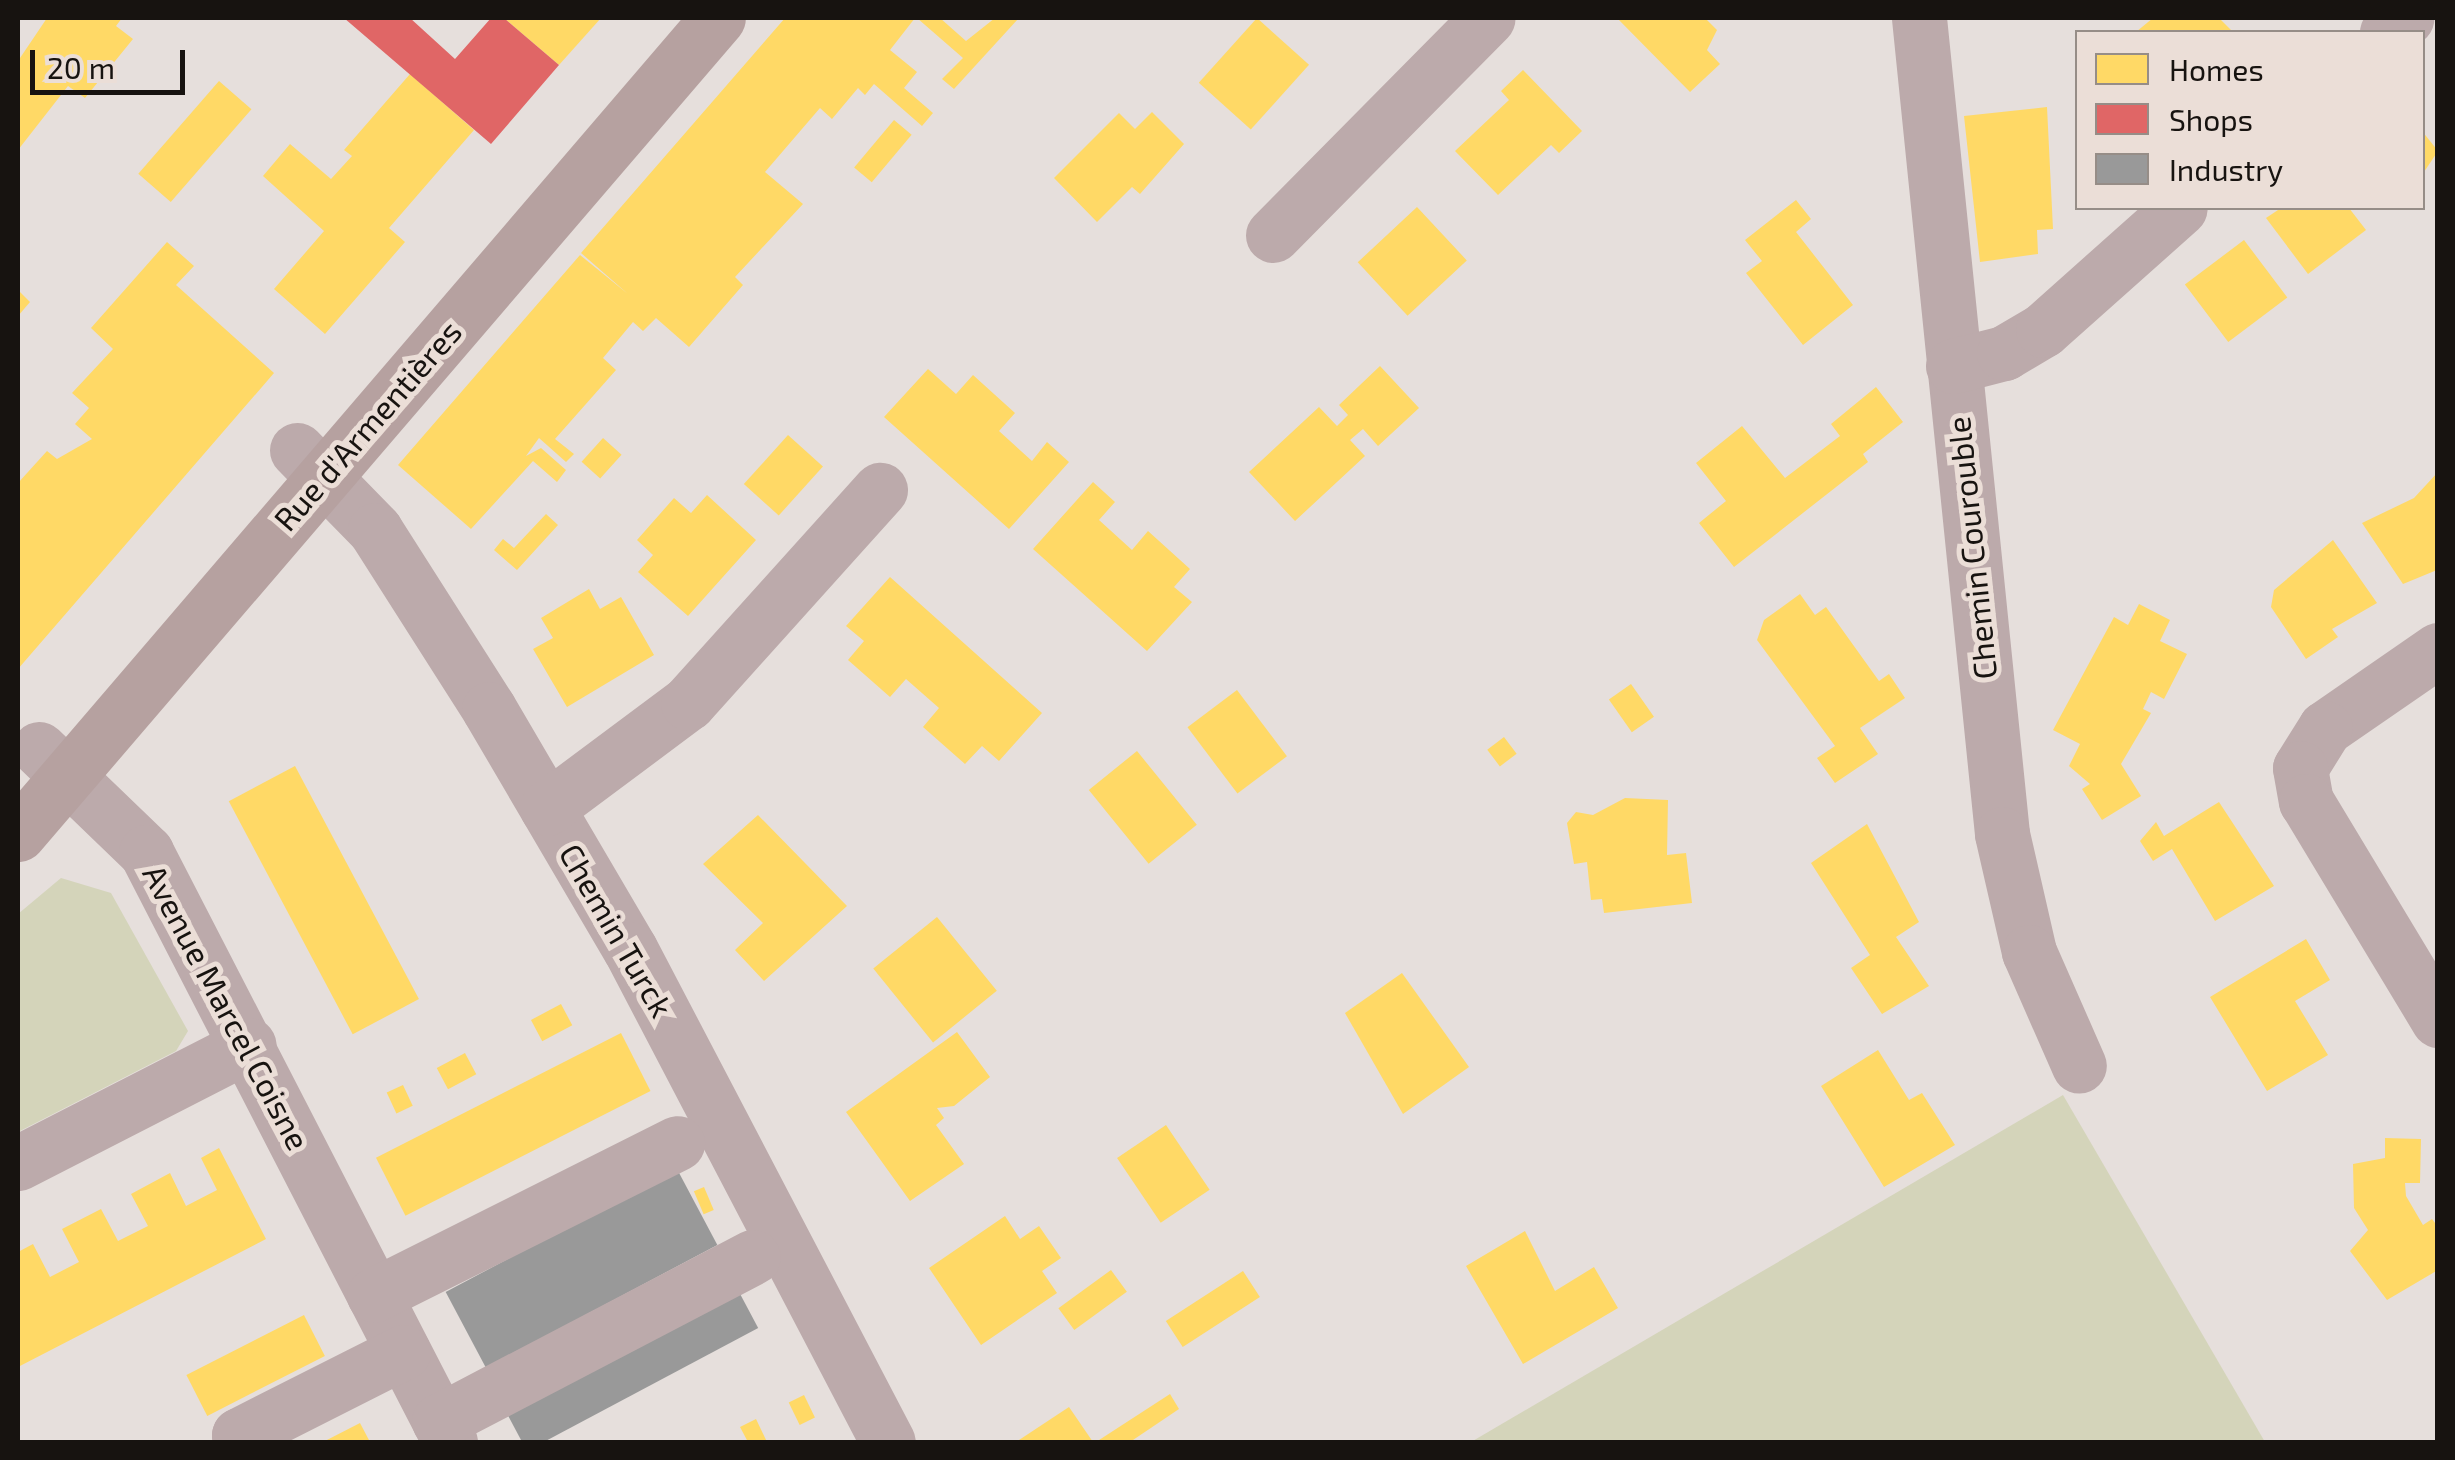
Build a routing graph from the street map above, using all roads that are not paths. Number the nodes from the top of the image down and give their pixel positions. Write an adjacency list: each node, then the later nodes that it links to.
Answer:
1 (669, 18): 8 (main road, Rue d'Armentières)
2 (718, 18): 8 (main road, Rue d'Armentières)
3 (1488, 18): 6 (street)
4 (1920, 18): 7 (street, Chemin Courouble)
5 (2178, 210): 7 (street)
6 (1273, 235)
7 (1952, 366): 16 (street, Chemin Courouble)
8 (311, 462): 11 (main road, Rue d'Armentières); 12 (street, Chemin Turck)
9 (880, 490): 12 (street)
10 (2438, 650): 14 (street)
11 (41, 766): 13 (main road, Rue d'Armentières); 15 (street, Avenue Marcel Coisne)
12 (547, 808): 24 (street, Chemin Turck)
13 (18, 834)
14 (2438, 1020)
15 (249, 1045): 18 (street); 20 (street, Avenue Marcel Coisne)
16 (2079, 1066)
17 (677, 1143): 20 (street)
18 (18, 1162)
19 (753, 1257): 22 (street, Avenue Marcel Coisne)
20 (374, 1294): 21 (street, Avenue Marcel Coisne)
21 (403, 1352): 22 (street, Avenue Marcel Coisne); 23 (street)
22 (444, 1432)
23 (242, 1442)
24 (888, 1442)

